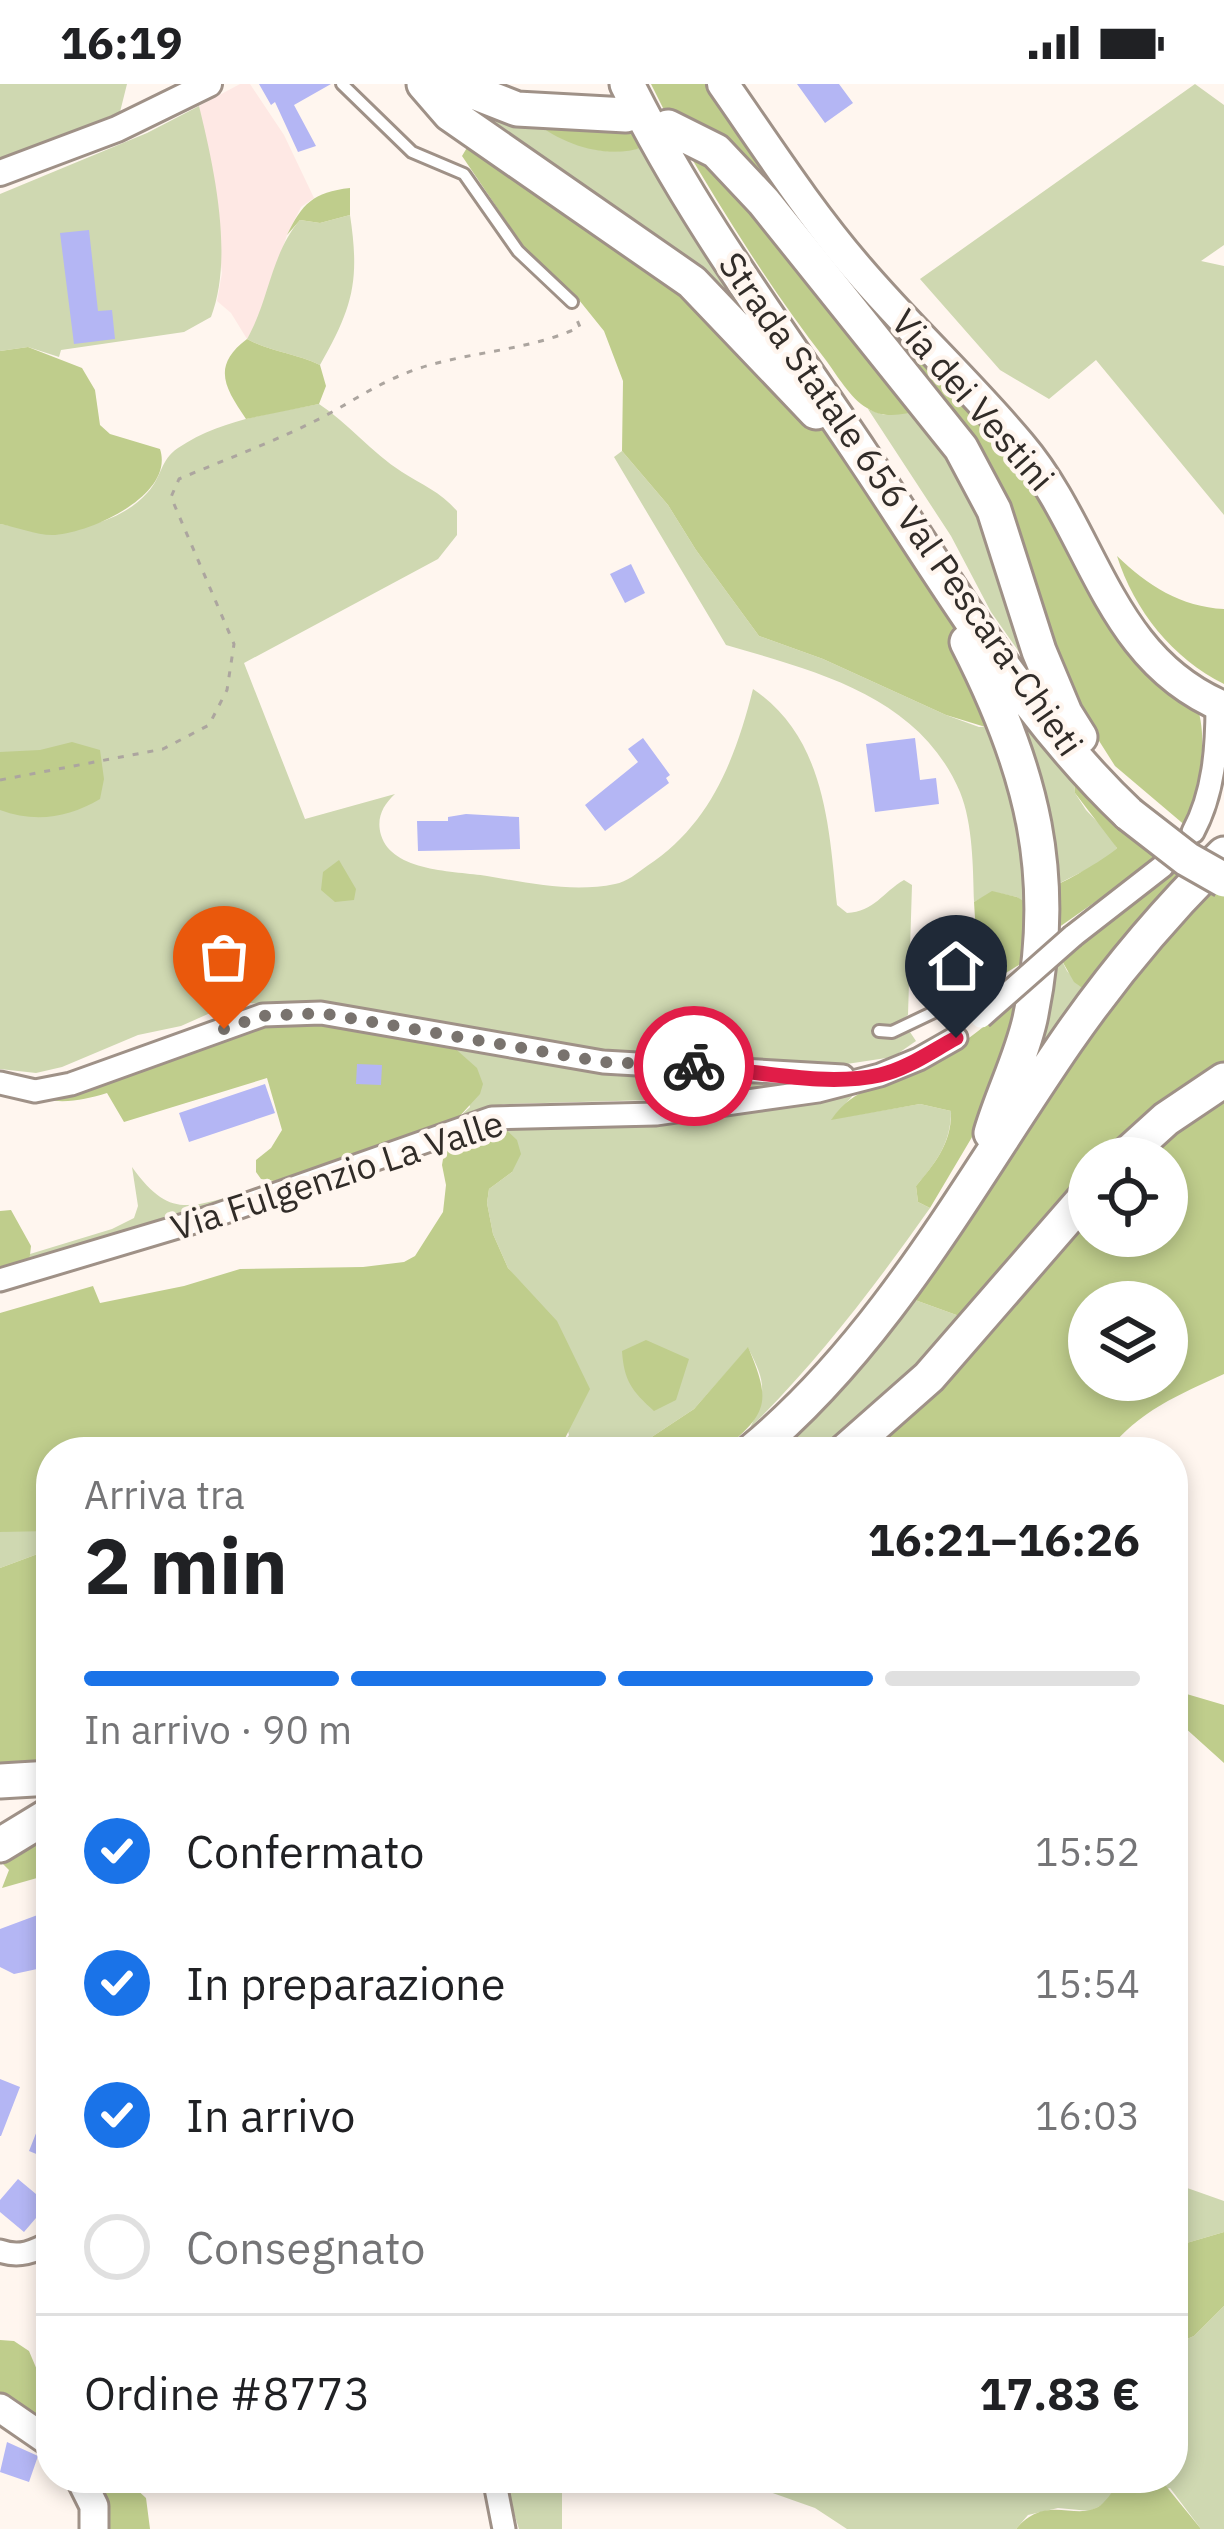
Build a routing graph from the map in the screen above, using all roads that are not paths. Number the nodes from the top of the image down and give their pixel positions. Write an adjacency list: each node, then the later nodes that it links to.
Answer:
1 (209, 84): 8 (street)
2 (341, 84): 9 (lane)
3 (424, 84): 10 (highway)
4 (453, 84): 6 (highway)
5 (723, 84): 12 (main road, Via dei Vestini)
6 (627, 99): 10 (highway, Strada Statale 656 Val Pescara-Chieti)
7 (668, 127): 13 (highway)
8 (0, 173)
9 (572, 302)
10 (864, 458): 11 (highway, Strada Statale 656 Val Pescara-Chieti)
11 (900, 513): 13 (highway, Strada Statale 656 Val Pescara-Chieti); 26 (highway)
12 (1221, 706): 14 (street)
13 (1130, 814): 17 (highway, Strada Statale 656 Val Pescara-Chieti, bridge)
14 (1193, 832)
15 (1224, 854): 26 (highway)
16 (1163, 866): 19 (street, bridge)
17 (1224, 880)
18 (934, 1012): 20 (lane)
19 (981, 1017)
20 (879, 1031)
21 (956, 1038): 22 (street, Via Fulgenzio La Valle)
22 (880, 1075): 24 (street); 28 (street, Via Fulgenzio La Valle)
23 (1224, 1080): 25 (highway)
24 (0, 1083)
25 (1146, 1137)
26 (985, 1167): 29 (highway)
27 (1068, 1217): 30 (highway)
28 (0, 1280)
29 (766, 1437)
30 (861, 1437)
31 (36, 1779): 32 (highway)
32 (0, 1781)
33 (36, 1817): 35 (highway)
34 (36, 1822): 36 (highway)
35 (0, 1828)
36 (0, 1845)
37 (36, 2250): 38 (street)
38 (0, 2252)
39 (0, 2408): 40 (main road)
40 (36, 2433)
41 (88, 2493): 43 (main road)
42 (497, 2493): 44 (street)
43 (94, 2529)
44 (504, 2529)

